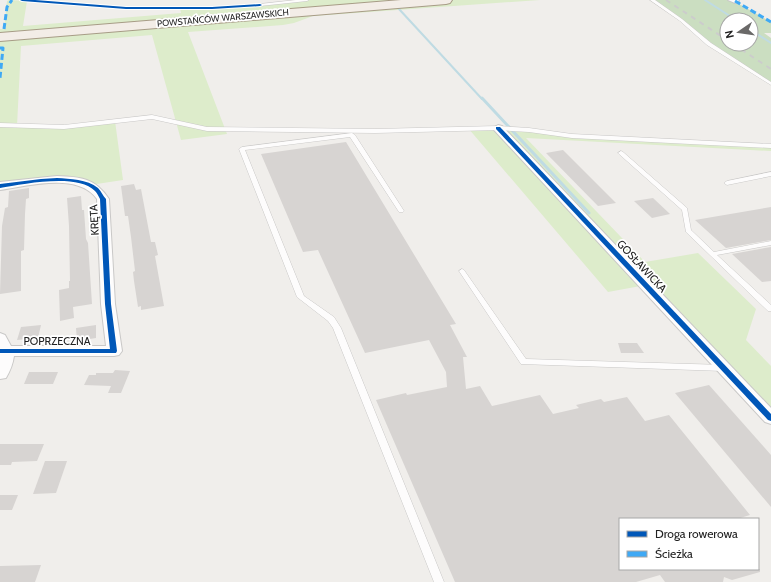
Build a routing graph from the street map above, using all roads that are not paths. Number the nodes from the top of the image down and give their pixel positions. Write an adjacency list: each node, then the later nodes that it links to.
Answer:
1 (307, 0): 4 (lane)
2 (446, 0): 5 (main road, POWSTAŃCÓW WARSZAWSKICH)
3 (652, 0): 6 (lane)
4 (260, 4)
5 (0, 37)
6 (771, 84)
7 (0, 125): 8 (lane)
8 (498, 128): 9 (lane); 21 (street, GOSŁAWICKA)
9 (771, 146)
10 (621, 153): 16 (lane)
11 (771, 174): 12 (lane)
12 (727, 183)
13 (0, 186): 20 (street, KRĘTA)
14 (401, 212): 24 (lane)
15 (771, 243): 16 (lane)
16 (712, 254): 18 (lane)
17 (462, 271): 21 (lane)
18 (771, 309)
19 (2, 346): 20 (street, POPRZECZNA); 22 (street)
20 (114, 351)
21 (724, 368): 23 (street, GOSŁAWICKA)
22 (0, 374)
23 (771, 418)
24 (439, 582)

